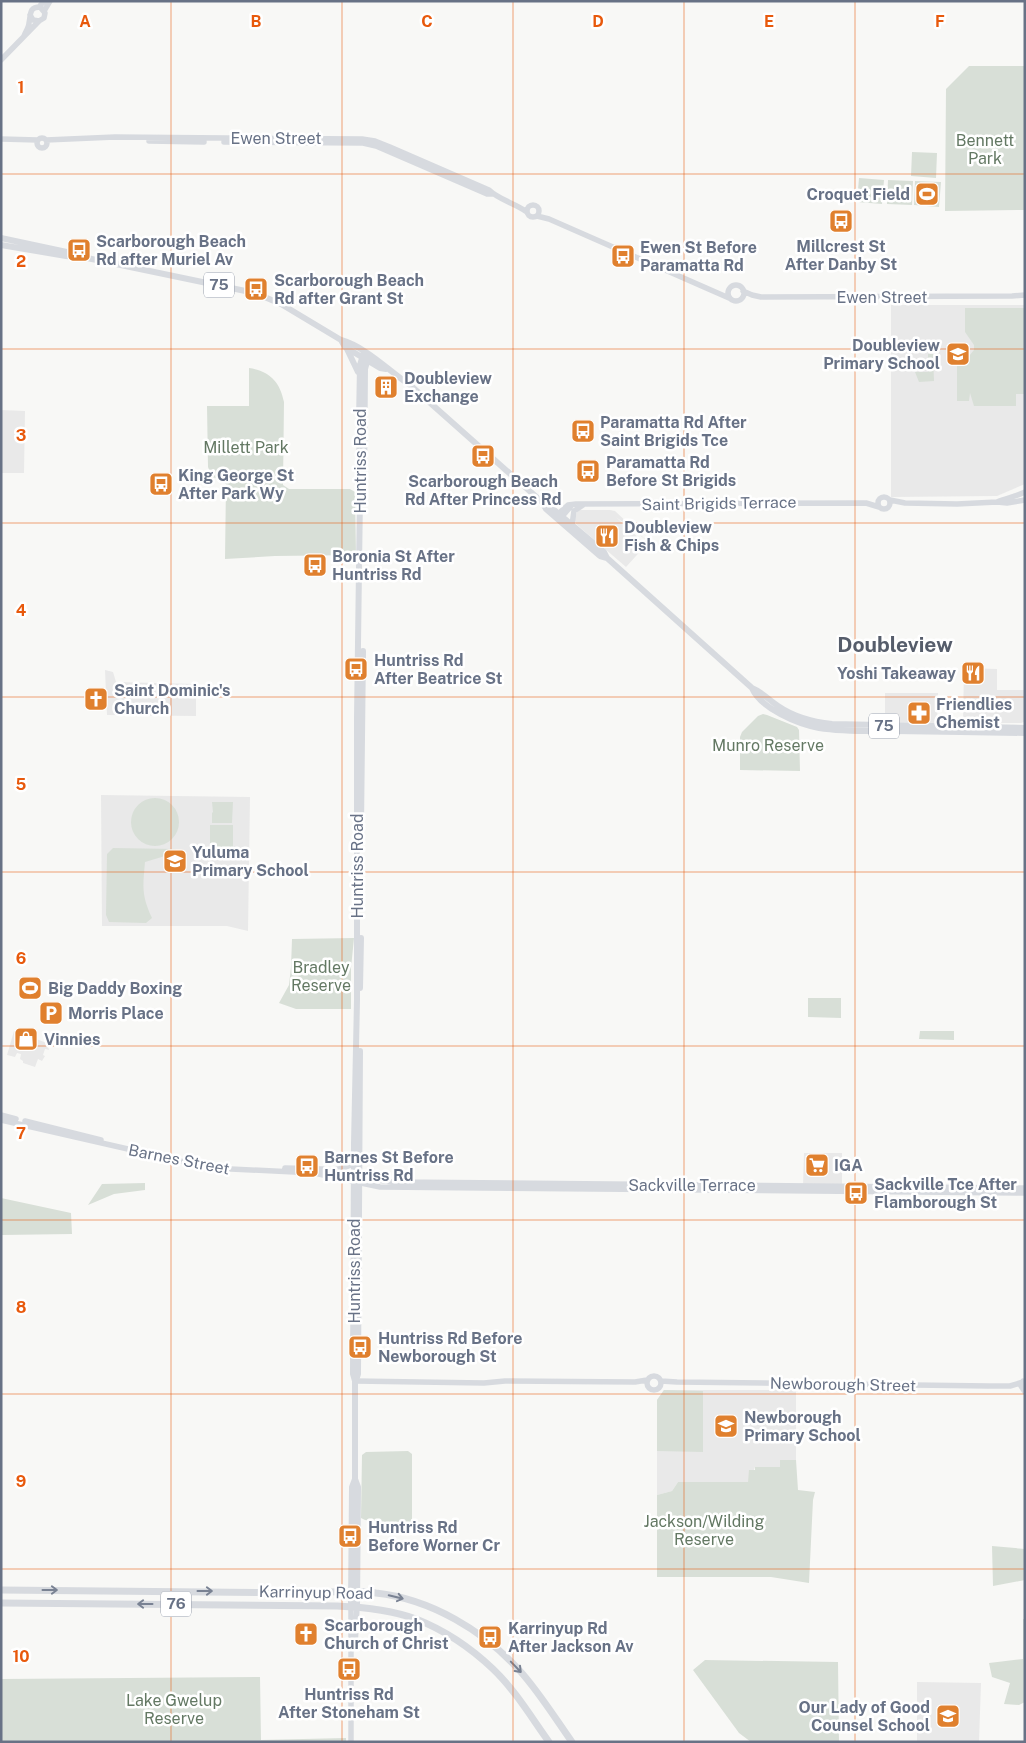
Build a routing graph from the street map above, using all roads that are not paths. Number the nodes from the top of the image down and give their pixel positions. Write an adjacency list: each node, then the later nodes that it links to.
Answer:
1 (44, 1): 3 (main road)
2 (50, 1): 3 (main road)
3 (42, 8): 4 (main road); 5 (main road)
4 (30, 15): 5 (main road); 6 (main road)
5 (39, 21): 6 (main road)
6 (24, 36): 7 (main road)
7 (1, 60)
8 (1, 139): 9 (main road)
9 (37, 142): 10 (main road); 11 (main road, Ewen Street)
10 (1, 143)
11 (528, 209): 12 (main road, Ewen Street); 12 (main road, Ewen Street)
12 (539, 214): 17 (main road, Ewen Street)
13 (1, 238): 15 (main road, 75)
14 (1, 245): 15 (main road, 75)
15 (87, 258): 21 (main road, 75)
16 (728, 290): 17 (main road, Ewen Street); 18 (main road, Ewen Street); 20 (main road)
17 (718, 293): 20 (main road, Ewen Street)
18 (742, 294): 19 (main road, Ewen Street); 20 (main road, Ewen Street)
19 (1025, 296)
20 (729, 298)
21 (341, 340): 22 (main road, 75); 23 (main road, 75)
22 (345, 347): 23 (main road, 75); 24 (main road)
23 (365, 356): 24 (main road, Huntriss Road); 33 (main road, 75); 43 (main road, Huntriss Road)
24 (360, 375): 41 (main road, Huntriss Road)
25 (1025, 492): 28 (main road)
26 (880, 499): 29 (main road, Saint Brigids Terrace); 30 (main road); 32 (main road)
27 (1025, 500): 28 (main road)
28 (997, 502): 30 (main road)
29 (866, 503): 31 (main road, Saint Brigids Terrace); 32 (main road, Saint Brigids Terrace)
30 (890, 503): 32 (main road)
31 (585, 504): 33 (main road, Saint Brigids Terrace); 34 (main road)
32 (879, 506)
33 (558, 516): 34 (main road, 75); 35 (main road, 75)
34 (572, 525): 35 (main road, 75)
35 (607, 558): 36 (main road, 75)
36 (752, 688): 37 (main road, 75); 38 (main road, 75)
37 (1025, 728)
38 (1025, 733)
39 (1, 1115): 42 (main road, Barnes Street)
40 (1, 1120): 43 (main road, Barnes Street)
41 (354, 1163): 42 (main road); 43 (main road, Huntriss Road)
42 (331, 1171): 43 (main road, Barnes Street)
43 (357, 1180): 44 (main road, Sackville Terrace); 45 (main road, Sackville Terrace); 46 (main road, Huntriss Road)
44 (1025, 1188)
45 (1025, 1193)
46 (355, 1381): 48 (main road, Newborough Street); 54 (main road, Huntriss Road)
47 (1024, 1381): 50 (main road, Newborough Street); 51 (main road, Newborough Street)
48 (647, 1383): 49 (main road, Newborough Street); 49 (main road, Newborough Street)
49 (661, 1383): 50 (main road, Newborough Street)
50 (1010, 1386): 51 (main road, Newborough Street)
51 (1023, 1391)
52 (1, 1590): 53 (highway, Karrinyup Road / 76, one-way to 53)
53 (221, 1591): 54 (highway, Karrinyup Road / 76); 56 (highway)
54 (354, 1591): 57 (main road, Huntriss Road); 60 (highway, Karrinyup Road / 76, one-way to 60)
55 (1, 1603): 56 (highway, Karrinyup Road / 76, one-way to 55)
56 (221, 1604): 57 (highway, Karrinyup Road / 76)
57 (354, 1607): 58 (main road, Huntriss Road); 59 (highway, Karrinyup Road / 76)
58 (353, 1742)
59 (549, 1742)
60 (572, 1742)

